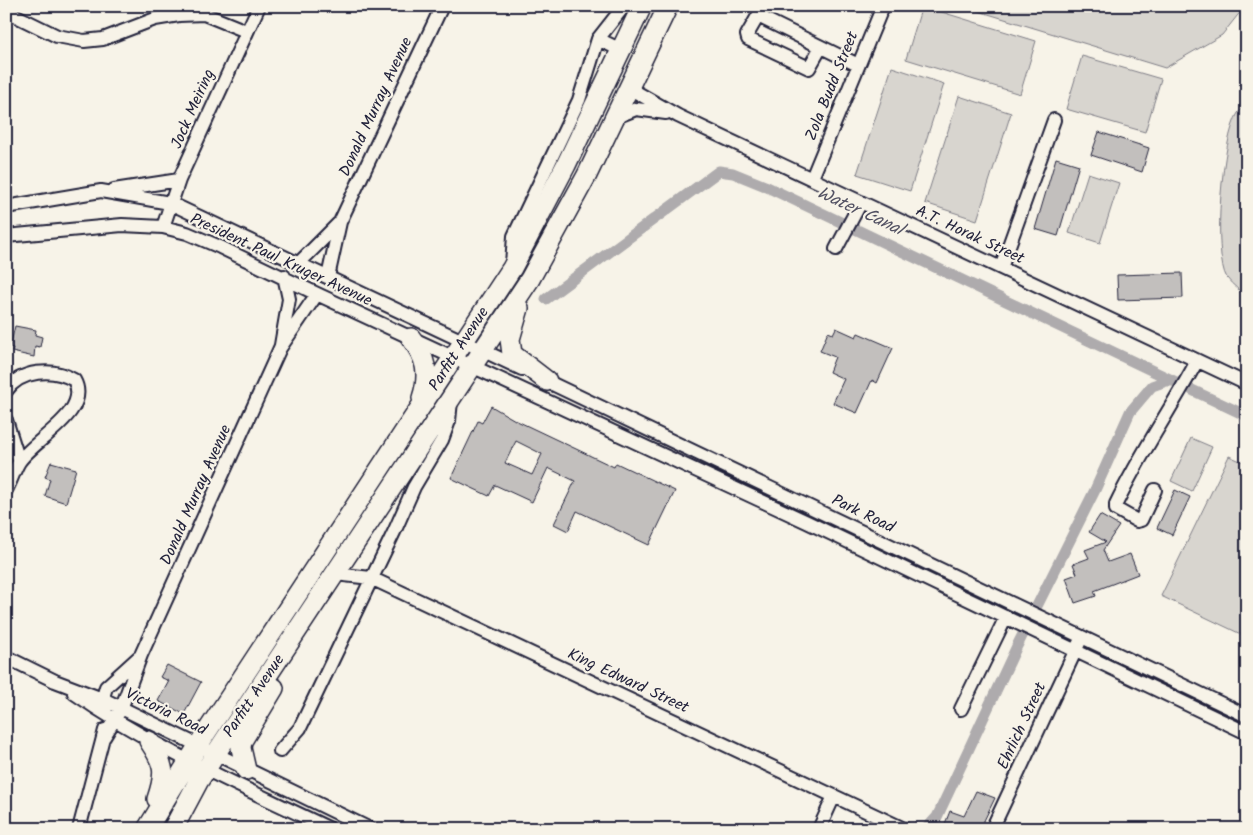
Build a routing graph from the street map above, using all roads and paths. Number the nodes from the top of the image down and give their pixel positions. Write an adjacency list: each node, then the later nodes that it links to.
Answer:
1 (442, 6): 26 (street, Donald Murray Avenue)
2 (624, 6): 11 (street)
3 (642, 6): 13 (highway, Parfitt Avenue)
4 (656, 6): 13 (highway)
5 (668, 6): 15 (highway, Parfitt Avenue)
6 (883, 6): 14 (street, Zola Budd Street)
7 (254, 8): 10 (street, Jock Meiring)
8 (206, 10): 9 (street); 10 (street)
9 (6, 11)
10 (246, 32): 20 (street, Jock Meiring)
11 (598, 39): 13 (street); 31 (street)
12 (821, 47): 12 (street); 14 (street)
13 (621, 50): 22 (highway, Parfitt Avenue)
14 (858, 65): 19 (street, Zola Budd Street)
15 (629, 88): 16 (street, A.T. Horak Street); 17 (highway, Parfitt Avenue); 22 (highway)
16 (678, 116): 17 (street, A.T. Horak Street); 19 (street, A.T. Horak Street)
17 (616, 117): 35 (highway, Parfitt Avenue)
18 (1054, 120): 32 (street)
19 (812, 178): 24 (street, A.T. Horak Street)
20 (179, 180): 21 (street); 23 (street, Jock Meiring)
21 (101, 192): 23 (street, President Paul Kruger Avenue); 25 (street, President Paul Kruger Avenue)
22 (549, 200): 31 (highway, Parfitt Avenue)
23 (170, 203): 27 (street, Jock Meiring); 30 (street, President Paul Kruger Avenue)
24 (860, 204): 29 (street); 32 (street, A.T. Horak Street)
25 (6, 207)
26 (340, 222): 30 (street, Donald Murray Avenue); 34 (street, Donald Murray Avenue)
27 (163, 227): 28 (street, President Paul Kruger Avenue); 33 (street, President Paul Kruger Avenue)
28 (6, 236)
29 (837, 248)
30 (298, 264): 34 (street, President Paul Kruger Avenue)
31 (512, 268): 38 (highway, Parfitt Avenue)
32 (1001, 268): 42 (street, A.T. Horak Street)
33 (284, 276): 36 (street, President Paul Kruger Avenue); 39 (street, Donald Murray Avenue)
34 (328, 277): 38 (street, President Paul Kruger Avenue)
35 (530, 279): 40 (highway, Parfitt Avenue); 44 (highway)
36 (317, 294): 37 (street, President Paul Kruger Avenue); 39 (street, Donald Murray Avenue)
37 (411, 338): 41 (street, President Paul Kruger Avenue); 48 (highway)
38 (464, 342): 40 (street, Park Road); 41 (highway, Parfitt Avenue)
39 (280, 348): 59 (street, Donald Murray Avenue)
40 (483, 350): 43 (highway, Parfitt Avenue); 44 (street, Park Road)
41 (454, 358): 43 (street, President Paul Kruger Avenue); 48 (highway, Parfitt Avenue)
42 (1197, 361): 45 (street, A.T. Horak Street); 52 (street)
43 (473, 366): 47 (highway, Parfitt Avenue); 56 (street, Park Road)
44 (546, 381): 57 (street, Park Road)
45 (1247, 384)
46 (6, 391): 50 (street)
47 (451, 398): 53 (highway, Parfitt Avenue); 54 (street, Parfitt Avenue)
48 (417, 413): 69 (highway, Parfitt Avenue)
49 (6, 420): 50 (street)
50 (20, 462): 51 (street)
51 (6, 490)
52 (1155, 490)
53 (335, 574): 54 (street, King Edward Street); 55 (highway, Parfitt Avenue)
54 (371, 578): 67 (street, Parfitt Avenue); 72 (street, King Edward Street)
55 (316, 604): 70 (highway, Parfitt Avenue); 71 (highway)
56 (1009, 619): 58 (street, Park Road); 62 (street)
57 (1082, 637): 58 (street, Ehrlich Street); 64 (street, Park Road)
58 (1075, 650): 65 (street, Park Road); 74 (street, Ehrlich Street)
59 (140, 655): 61 (street, Donald Murray Avenue); 63 (street, Donald Murray Avenue)
60 (6, 657): 63 (street, Victoria Road)
61 (121, 709): 63 (street, Donald Murray Avenue); 63 (street, Victoria Road); 69 (street, Victoria Road)
62 (961, 709)
63 (105, 711): 66 (street, Victoria Road); 68 (street); 68 (street, Donald Murray Avenue)
64 (1247, 716)
65 (1247, 733)
66 (149, 741): 69 (street, Victoria Road); 76 (highway)
67 (280, 751)
68 (99, 752): 75 (street, Donald Murray Avenue)
69 (193, 754): 70 (street, Victoria Road); 70 (street, Victoria Road); 76 (highway, Parfitt Avenue)
70 (211, 762): 71 (street, Victoria Road); 77 (highway, Parfitt Avenue); 78 (street, Victoria Road)
71 (246, 770): 73 (street, Victoria Road)
72 (834, 796): 79 (street); 80 (street, King Edward Street)
73 (367, 828)
74 (994, 828)
75 (79, 829)
76 (147, 829)
77 (173, 829)
78 (330, 829)
79 (819, 829)
80 (904, 829)

